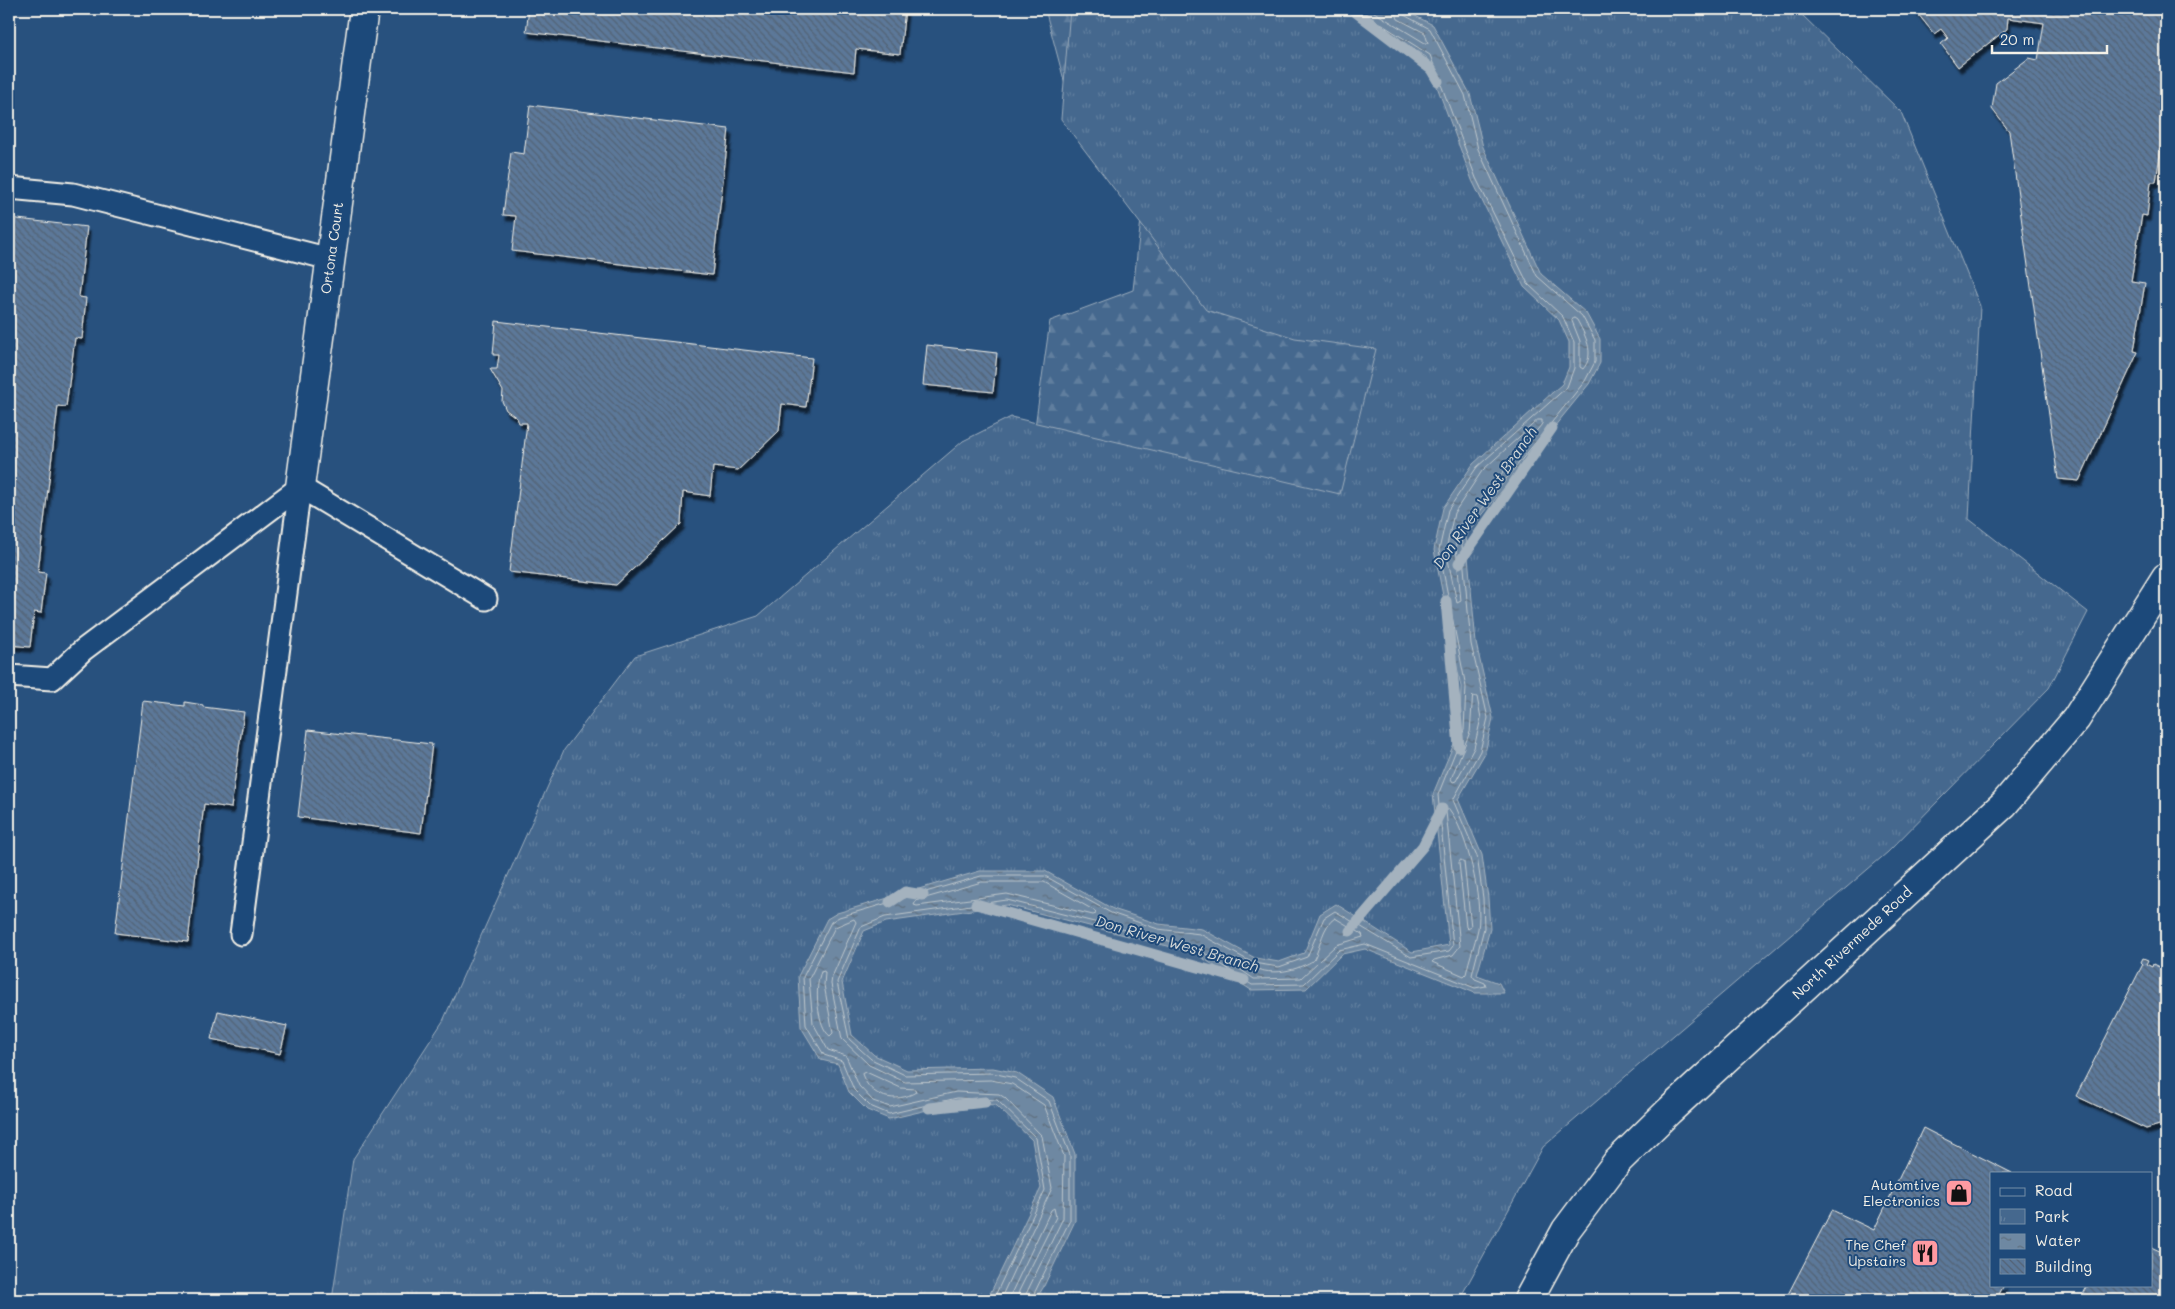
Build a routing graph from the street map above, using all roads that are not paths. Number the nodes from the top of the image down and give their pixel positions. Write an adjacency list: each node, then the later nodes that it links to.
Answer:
1 (364, 9): 3 (street, Ortona Court)
2 (9, 188): 3 (lane)
3 (330, 259): 4 (street, Ortona Court)
4 (300, 487): 6 (lane); 7 (lane); 8 (lane)
5 (2166, 577): 9 (street, North Rivermede Road)
6 (486, 599)
7 (9, 676)
8 (242, 934)
9 (1528, 1300)

